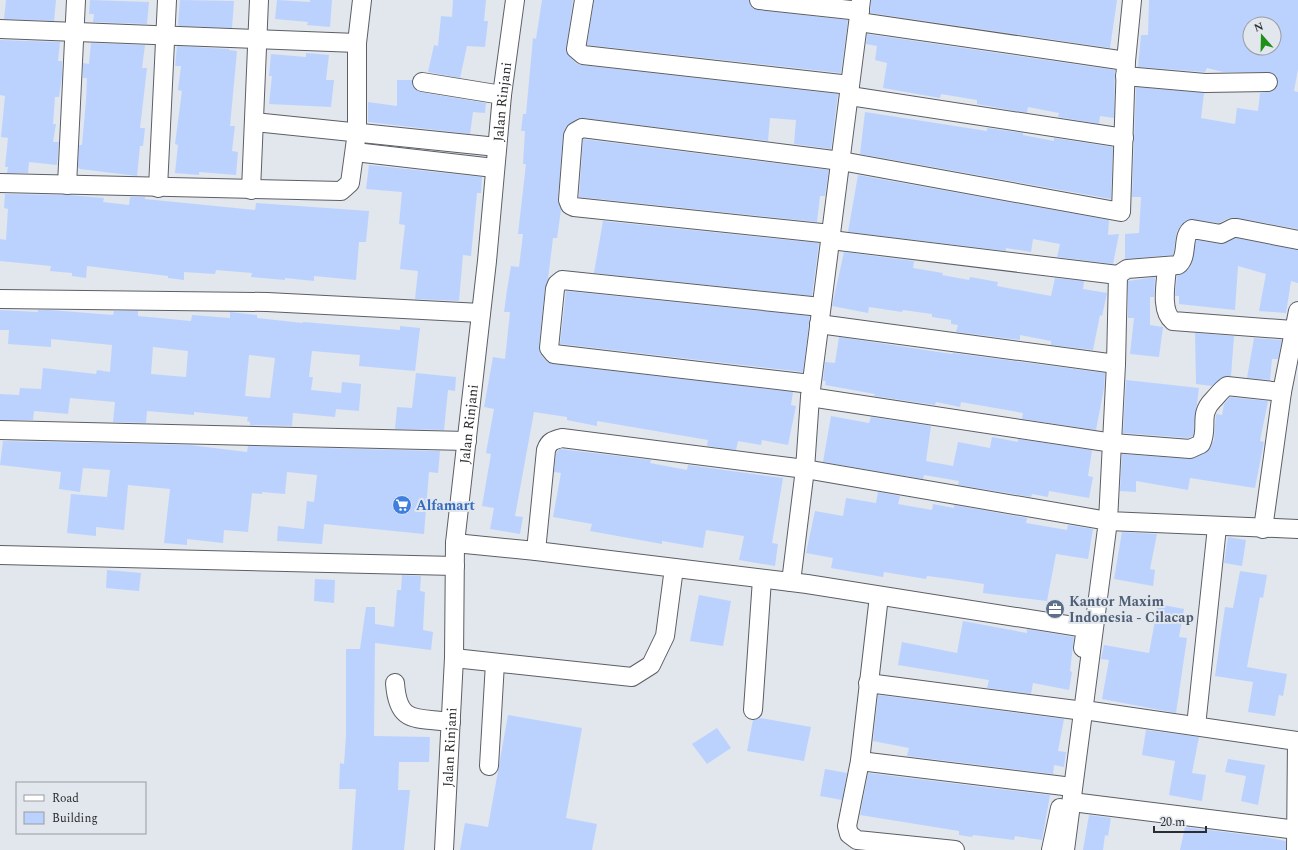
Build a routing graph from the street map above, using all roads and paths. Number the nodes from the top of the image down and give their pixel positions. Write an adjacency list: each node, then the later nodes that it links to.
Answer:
1 (76, 0): 11 (street)
2 (167, 0): 12 (street)
3 (259, 0): 13 (street)
4 (362, 0): 14 (street)
5 (515, 0): 19 (street, Jalan Rinjani)
6 (584, 0): 18 (street)
7 (759, 0): 9 (street)
8 (1132, 0): 15 (street)
9 (860, 11): 15 (street); 18 (street)
10 (0, 29): 11 (street)
11 (74, 32): 12 (street); 28 (street)
12 (165, 35): 13 (street); 29 (street)
13 (257, 40): 14 (street); 20 (street)
14 (357, 43): 21 (street)
15 (1126, 69): 17 (street); 22 (street)
16 (422, 82): 19 (street)
17 (1268, 82)
18 (850, 91): 22 (street); 25 (street)
19 (502, 95): 23 (street, Jalan Rinjani)
20 (254, 122): 21 (street); 30 (street)
21 (357, 132): 23 (street); 24 (street)
22 (1124, 138): 25 (street)
23 (497, 147): 26 (street, Jalan Rinjani)
24 (355, 152): 26 (street); 30 (street)
25 (840, 161): 31 (street); 31 (street)
26 (494, 168): 37 (street, Jalan Rinjani)
27 (0, 183): 28 (street)
28 (67, 185): 29 (street)
29 (158, 188): 30 (street)
30 (251, 190)
31 (831, 237): 34 (street); 38 (street)
32 (1298, 240): 33 (street)
33 (1167, 267): 34 (street); 39 (street)
34 (1118, 275): 40 (street)
35 (0, 299): 37 (street)
36 (1298, 311): 39 (street)
37 (481, 313): 44 (street, Jalan Rinjani)
38 (820, 315): 40 (street); 41 (street); 41 (street)
39 (1293, 330): 42 (street)
40 (1116, 364): 45 (street)
41 (811, 390): 45 (street); 46 (street)
42 (1282, 392): 45 (street); 49 (street)
43 (0, 430): 44 (street)
44 (467, 441): 51 (street, Jalan Rinjani)
45 (1113, 443): 47 (street)
46 (805, 469): 47 (street); 52 (street); 57 (street)
47 (1108, 521): 48 (street); 64 (street)
48 (1217, 527): 49 (street); 66 (street)
49 (1263, 528): 50 (street)
50 (1298, 529)
51 (455, 543): 52 (street); 54 (street, Jalan Rinjani)
52 (536, 551): 55 (street)
53 (0, 555): 54 (street)
54 (455, 566): 59 (street, Jalan Rinjani)
55 (674, 568): 56 (street); 60 (street)
56 (762, 579): 57 (street); 63 (street)
57 (791, 582): 58 (street)
58 (878, 596): 62 (street); 64 (street)
59 (454, 658): 60 (street); 65 (street, Jalan Rinjani)
60 (495, 663): 69 (street)
61 (395, 683): 65 (street)
62 (868, 683): 64 (street); 68 (street)
63 (753, 710)
64 (1080, 710): 66 (street); 70 (street); 71 (street)
65 (451, 722): 73 (street, Jalan Rinjani)
66 (1196, 726): 67 (street)
67 (1298, 738): 72 (street)
68 (860, 761): 70 (street); 74 (street)
69 (489, 766)
70 (1064, 786): 75 (street)
71 (1072, 802): 72 (street); 76 (street)
72 (1297, 830): 77 (street)
73 (444, 850)
74 (955, 850)
75 (1051, 850)
76 (1065, 850)
77 (1296, 850)

